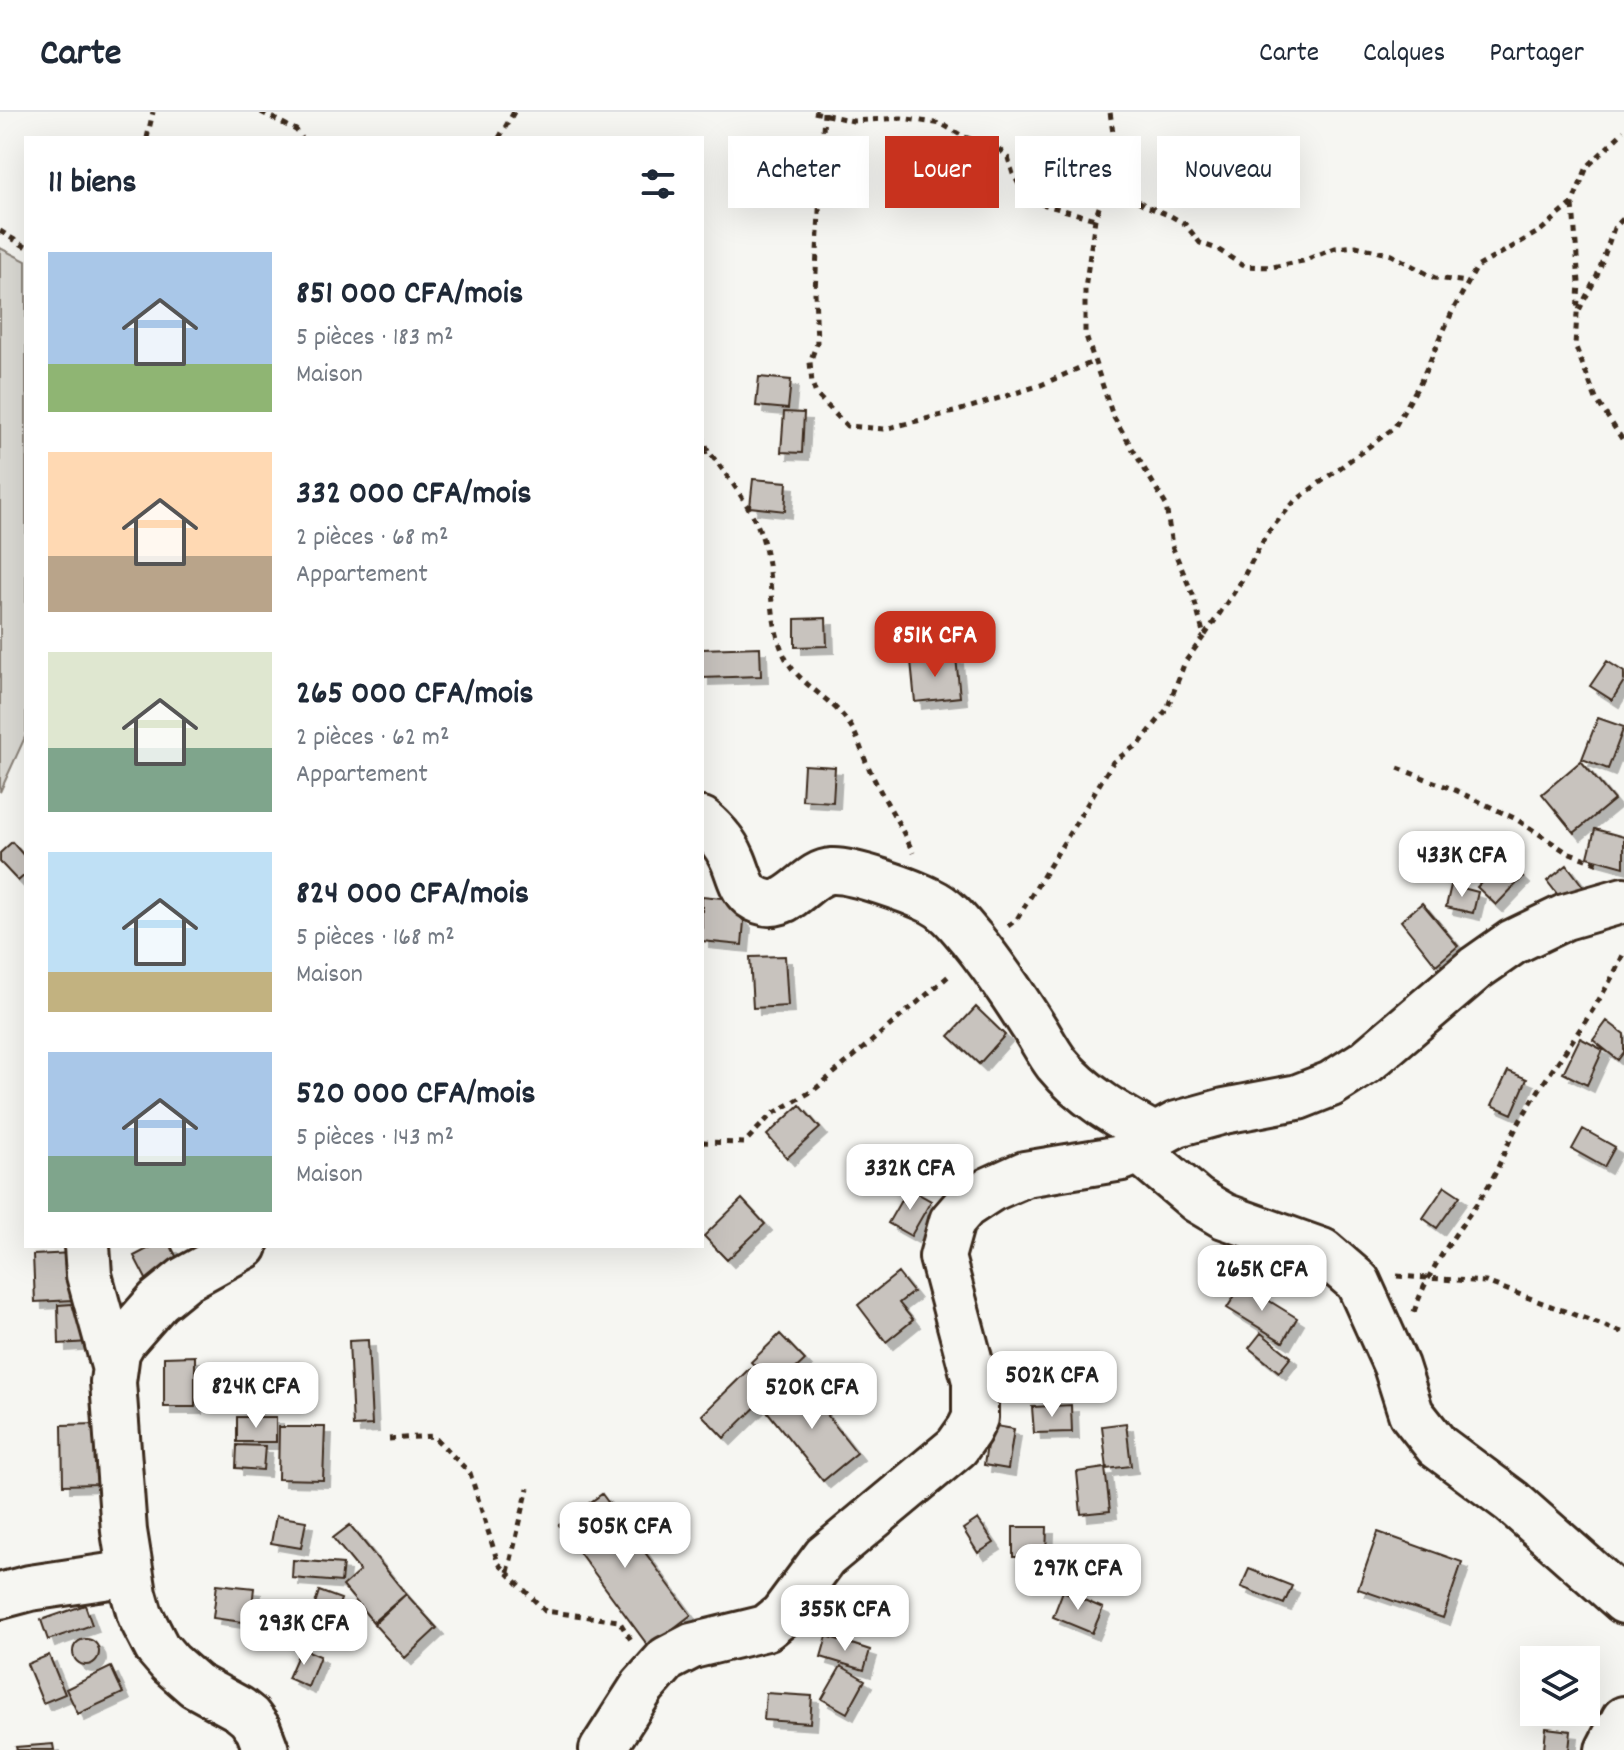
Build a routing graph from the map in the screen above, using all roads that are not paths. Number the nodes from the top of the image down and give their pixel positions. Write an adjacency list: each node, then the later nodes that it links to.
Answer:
1 (704, 822): 3 (street)
2 (1616, 884): 3 (street)
3 (1147, 1144): 9 (street); 12 (street)
4 (87, 1248): 6 (street)
5 (241, 1248): 6 (street)
6 (114, 1366): 7 (street)
7 (130, 1573): 8 (street); 11 (street)
8 (0, 1596)
9 (1624, 1601)
10 (1624, 1719): 13 (street)
11 (266, 1750)
12 (602, 1750)
13 (1608, 1750)

